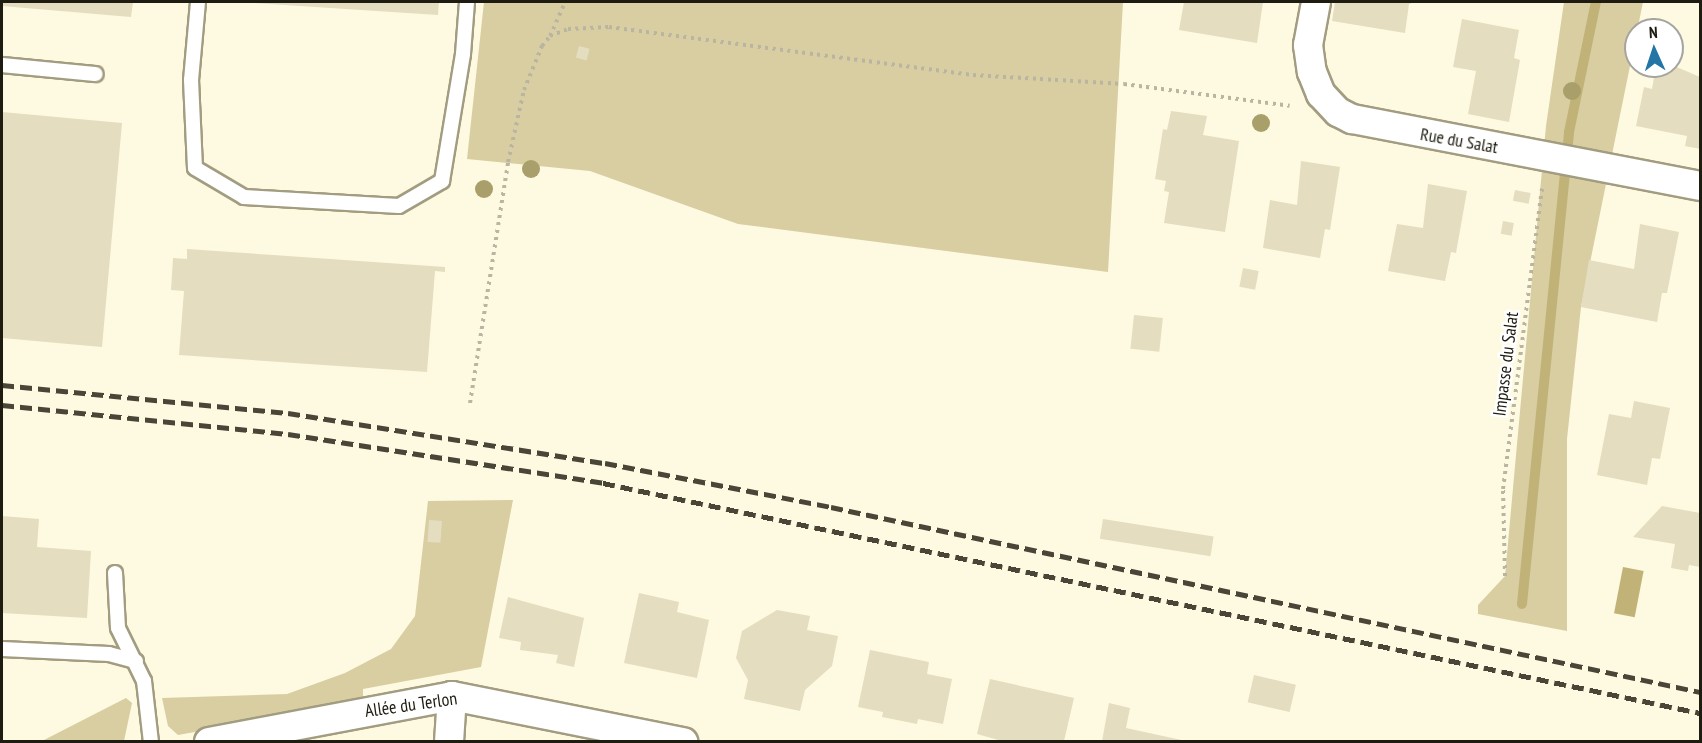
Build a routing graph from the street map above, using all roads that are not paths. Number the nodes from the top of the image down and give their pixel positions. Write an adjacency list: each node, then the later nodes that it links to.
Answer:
1 (198, 2): 2 (lane)
2 (467, 2)
3 (1316, 2): 6 (street, Rue du Salat)
4 (2, 65): 5 (lane)
5 (96, 74)
6 (1701, 186)
7 (115, 573): 9 (lane)
8 (2, 649): 9 (lane)
9 (136, 661): 12 (lane)
10 (452, 696): 11 (street, Allée du Terlon); 13 (street, Allée du Terlon); 14 (street)
11 (665, 740)
12 (151, 741)
13 (209, 741)
14 (448, 741)

